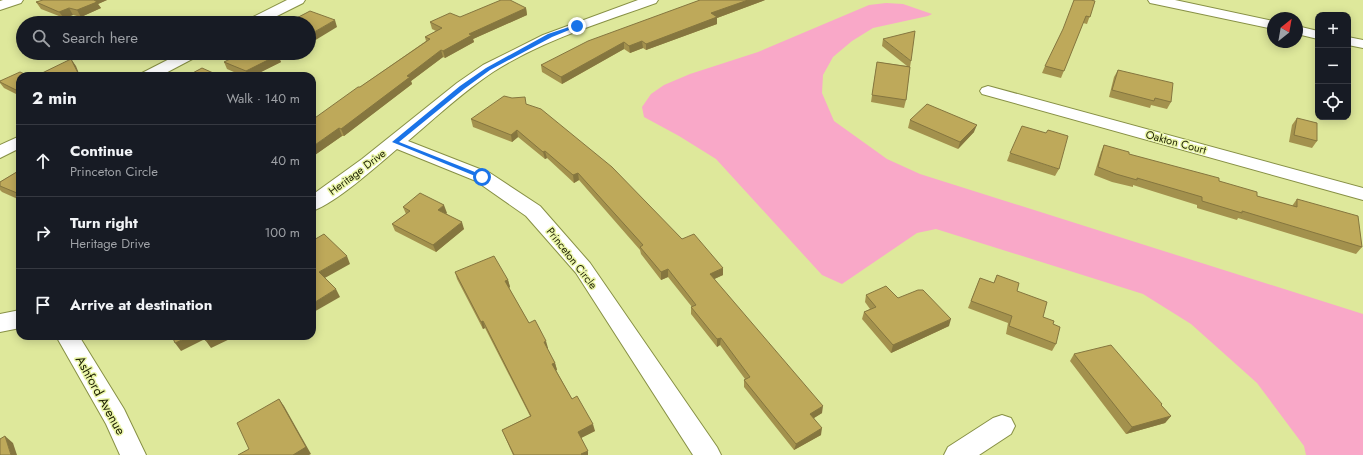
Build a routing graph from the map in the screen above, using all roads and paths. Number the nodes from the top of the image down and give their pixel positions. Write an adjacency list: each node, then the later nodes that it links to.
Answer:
1 (16, 0): 5 (street)
2 (298, 0): 6 (street)
3 (651, 0): 15 (street, Heritage Drive)
4 (1155, 0): 7 (street)
5 (0, 6)
6 (266, 16)
7 (1267, 24)
8 (1303, 31): 9 (street)
9 (1315, 34)
10 (1351, 42): 11 (street)
11 (1363, 44)
12 (179, 60): 13 (street)
13 (156, 72)
14 (988, 91): 18 (street, Oakton Court)
15 (395, 142): 19 (street, Heritage Drive); 25 (street, Princeton Circle)
16 (16, 143): 17 (street)
17 (0, 152)
18 (1363, 194)
19 (316, 202)
20 (16, 320): 21 (street)
21 (0, 322)
22 (69, 340): 24 (street, Ashford Avenue)
23 (1002, 426): 26 (street)
24 (133, 455)
25 (708, 455)
26 (957, 455)

